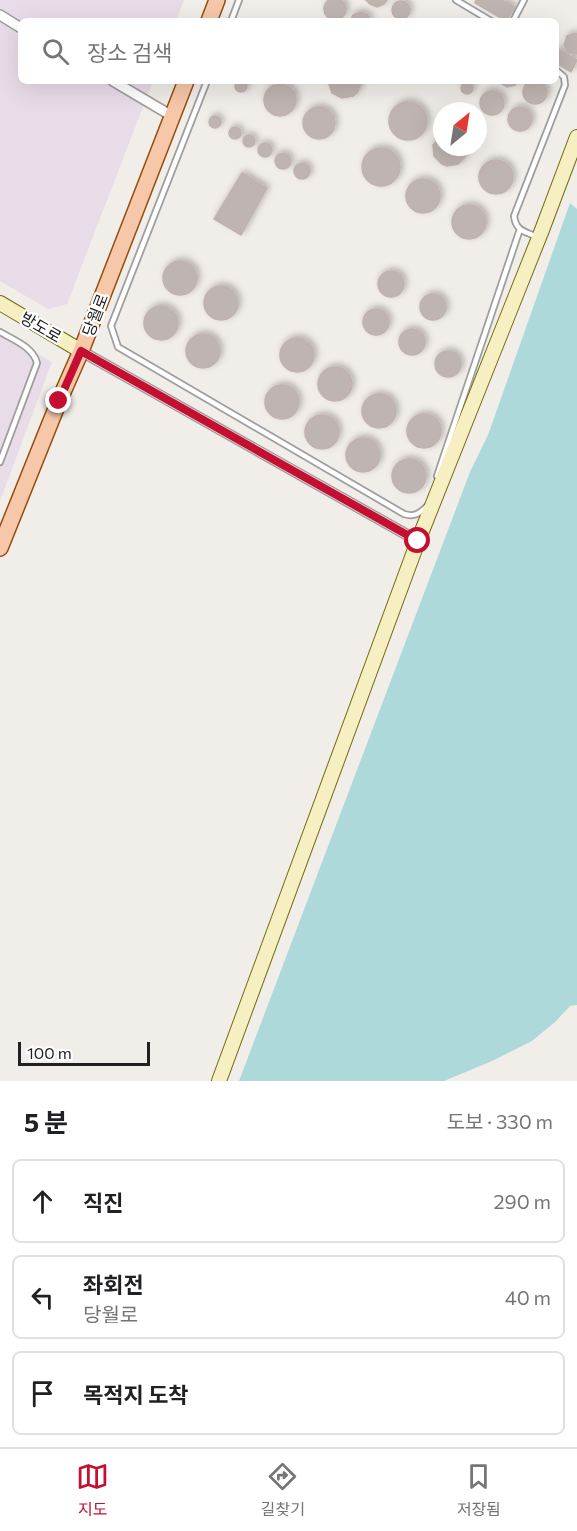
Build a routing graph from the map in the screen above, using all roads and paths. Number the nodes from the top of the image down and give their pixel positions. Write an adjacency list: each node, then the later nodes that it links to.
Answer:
1 (217, 0): 6 (main road)
2 (239, 0): 7 (lane)
3 (456, 0): 8 (lane)
4 (524, 0): 9 (lane)
5 (0, 15): 10 (street)
6 (210, 18)
7 (232, 18)
8 (487, 18)
9 (515, 18)
10 (18, 25)
11 (559, 73): 17 (lane)
12 (118, 84): 15 (street)
13 (185, 84): 15 (main road, 당월로)
14 (206, 84): 17 (lane)
15 (172, 116): 21 (main road, 당월로)
16 (577, 137): 18 (main road)
17 (520, 229): 18 (lane)
18 (539, 238): 23 (main road)
19 (0, 303): 21 (main road, 방도로)
20 (0, 332): 22 (lane)
21 (81, 351): 23 (street); 24 (main road, 당월로)
22 (0, 462)
23 (418, 541): 25 (main road)
24 (0, 548)
25 (219, 1081)

